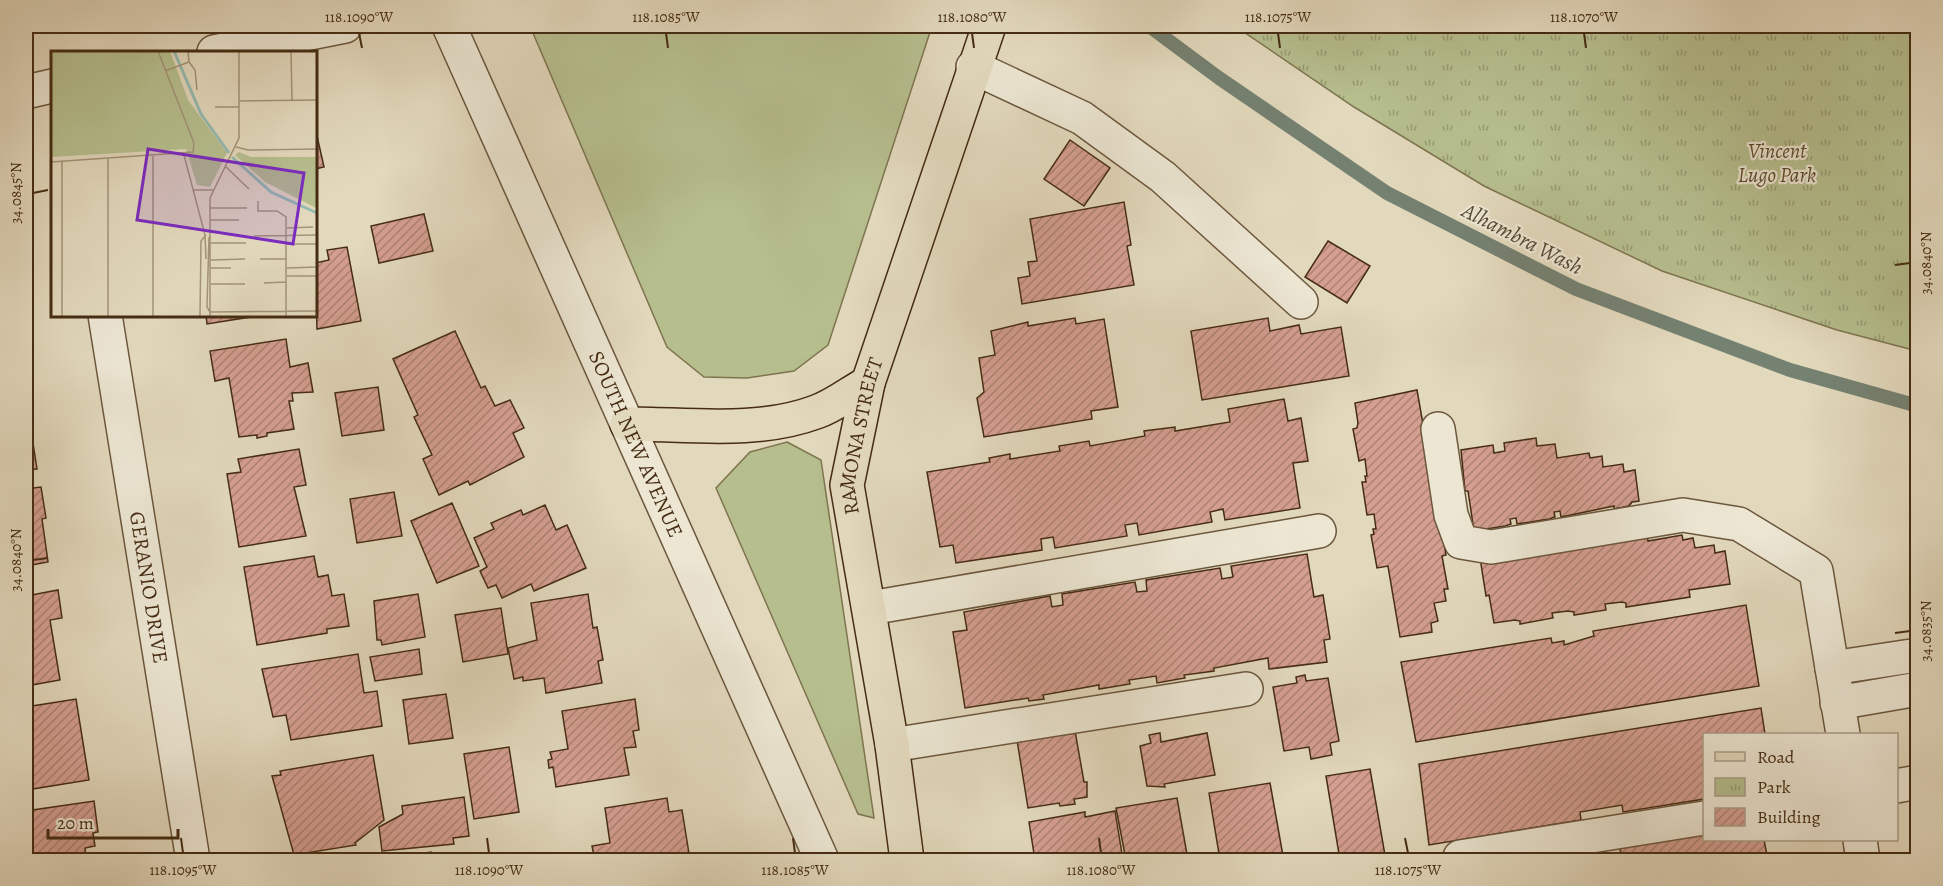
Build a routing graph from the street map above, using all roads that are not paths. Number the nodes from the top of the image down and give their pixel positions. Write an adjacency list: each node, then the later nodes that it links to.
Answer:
1 (345, 26): 4 (street)
2 (449, 26): 11 (street, SOUTH NEW AVENUE)
3 (989, 26): 5 (main road, RAMONA STREET)
4 (219, 51)
5 (973, 67): 8 (street); 10 (main road, RAMONA STREET)
6 (51, 86): 7 (street)
7 (26, 92)
8 (1301, 302)
9 (105, 316): 27 (street, GERANIO DRIVE)
10 (868, 382): 11 (main road); 14 (main road, RAMONA STREET)
11 (627, 424): 28 (street, SOUTH NEW AVENUE)
12 (1438, 429): 16 (street)
13 (1319, 531): 14 (street)
14 (870, 608): 21 (main road, RAMONA STREET)
15 (1917, 655): 16 (street)
16 (1832, 668): 19 (street)
17 (1917, 688): 19 (street)
18 (1246, 689): 21 (street)
19 (1837, 703): 20 (street)
20 (1843, 733)
21 (892, 745): 29 (main road, RAMONA STREET)
22 (1917, 782): 23 (street)
23 (1898, 786)
24 (1703, 818): 26 (street)
25 (1860, 841): 30 (street)
26 (1460, 857)
27 (193, 861)
28 (822, 861)
29 (907, 861)
30 (1863, 861)

